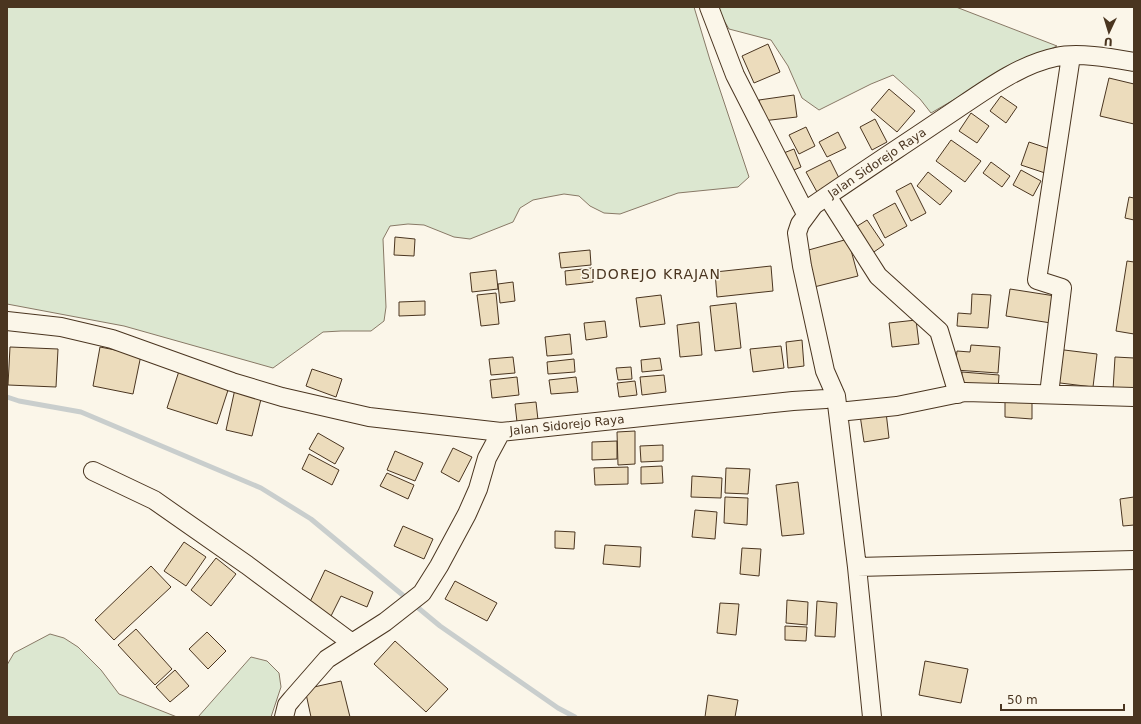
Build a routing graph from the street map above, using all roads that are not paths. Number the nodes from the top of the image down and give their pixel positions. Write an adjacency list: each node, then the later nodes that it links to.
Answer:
1 (709, 7): 5 (street)
2 (1071, 56): 3 (street, Jalan Sidorejo Raya); 4 (street, Jalan Sidorejo Raya); 8 (street)
3 (1134, 62)
4 (827, 196): 5 (street, Jalan Sidorejo Raya); 7 (street)
5 (806, 214): 10 (street, Jalan Sidorejo Raya)
6 (7, 322): 11 (street)
7 (958, 394): 8 (street); 10 (street)
8 (1049, 394): 9 (street)
9 (1134, 397)
10 (828, 402): 11 (street, Jalan Sidorejo Raya); 14 (street)
11 (501, 432): 15 (street, Jalan Sidorejo Raya)
12 (93, 472): 15 (street)
13 (1134, 560): 14 (street)
14 (858, 567): 17 (street)
15 (352, 643): 16 (street, Jalan Sidorejo Raya)
16 (284, 717)
17 (872, 717)

